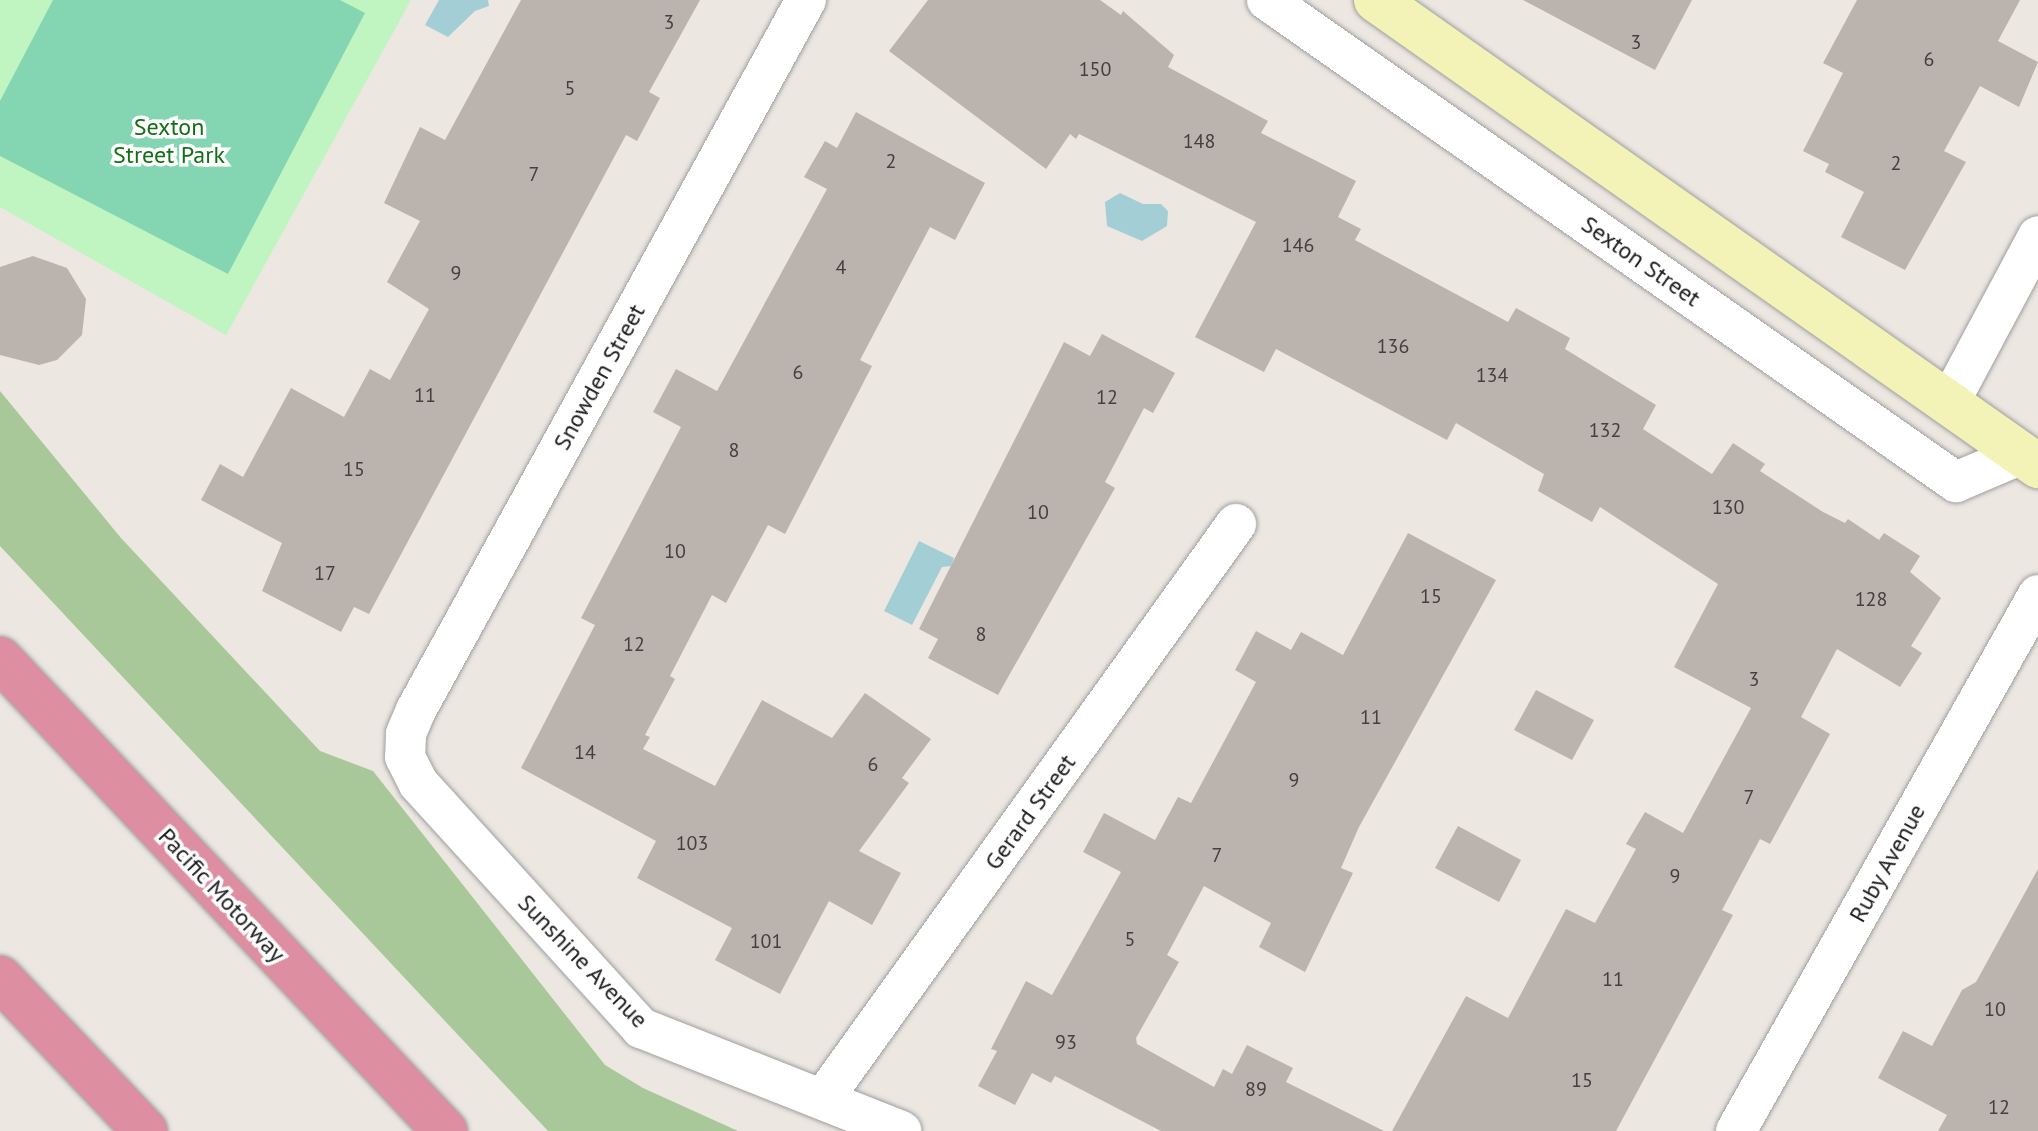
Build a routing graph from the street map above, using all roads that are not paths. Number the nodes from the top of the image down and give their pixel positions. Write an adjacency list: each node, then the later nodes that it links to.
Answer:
1 (806, 0): 10 (street, Snowden Street)
2 (1267, 0): 6 (street, Sexton Street)
3 (1376, 0): 5 (main road, Sexton Street)
4 (2038, 236): 5 (street)
5 (1949, 403): 6 (main road, Sexton Street)
6 (2030, 460)
7 (1236, 524): 12 (street, Gerard Street)
8 (2038, 595): 16 (street, Ruby Avenue)
9 (0, 659): 14 (highway, Pacific Motorway)
10 (405, 757): 12 (street, Sunshine Avenue)
11 (0, 978): 13 (highway)
12 (823, 1099): 15 (street, Sunshine Avenue)
13 (145, 1131)
14 (445, 1131)
15 (901, 1131)
16 (1736, 1131)

